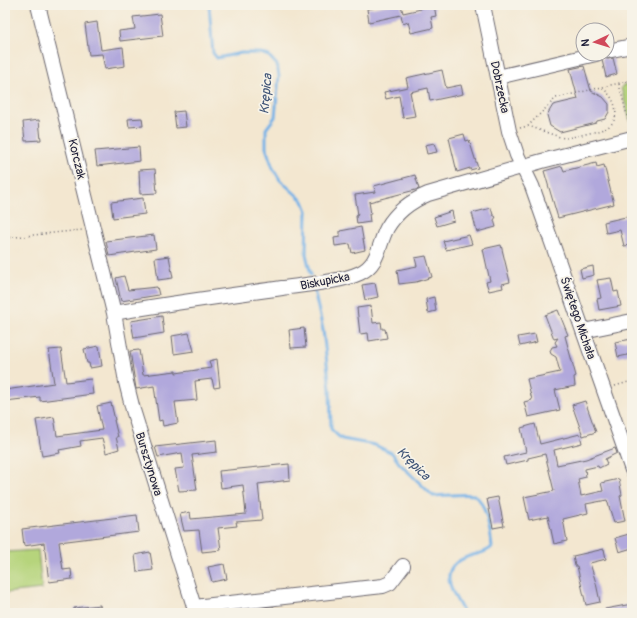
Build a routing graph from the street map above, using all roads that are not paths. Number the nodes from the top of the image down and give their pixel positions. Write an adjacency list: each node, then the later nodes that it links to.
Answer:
1 (38, 5): 9 (street, Korczak)
2 (483, 5): 6 (street, Dobrzecka)
3 (632, 46): 4 (street)
4 (615, 49)
5 (575, 59): 6 (street)
6 (498, 77): 8 (street, Dobrzecka)
7 (631, 132): 8 (street, Biskupicka)
8 (523, 166): 9 (street, Biskupicka); 11 (street, Świętego Michała)
9 (114, 313): 14 (street, Bursztynowa)
10 (632, 320): 11 (street)
11 (583, 331): 12 (street, Świętego Michała)
12 (632, 470)
13 (403, 566): 14 (street)
14 (195, 610)

